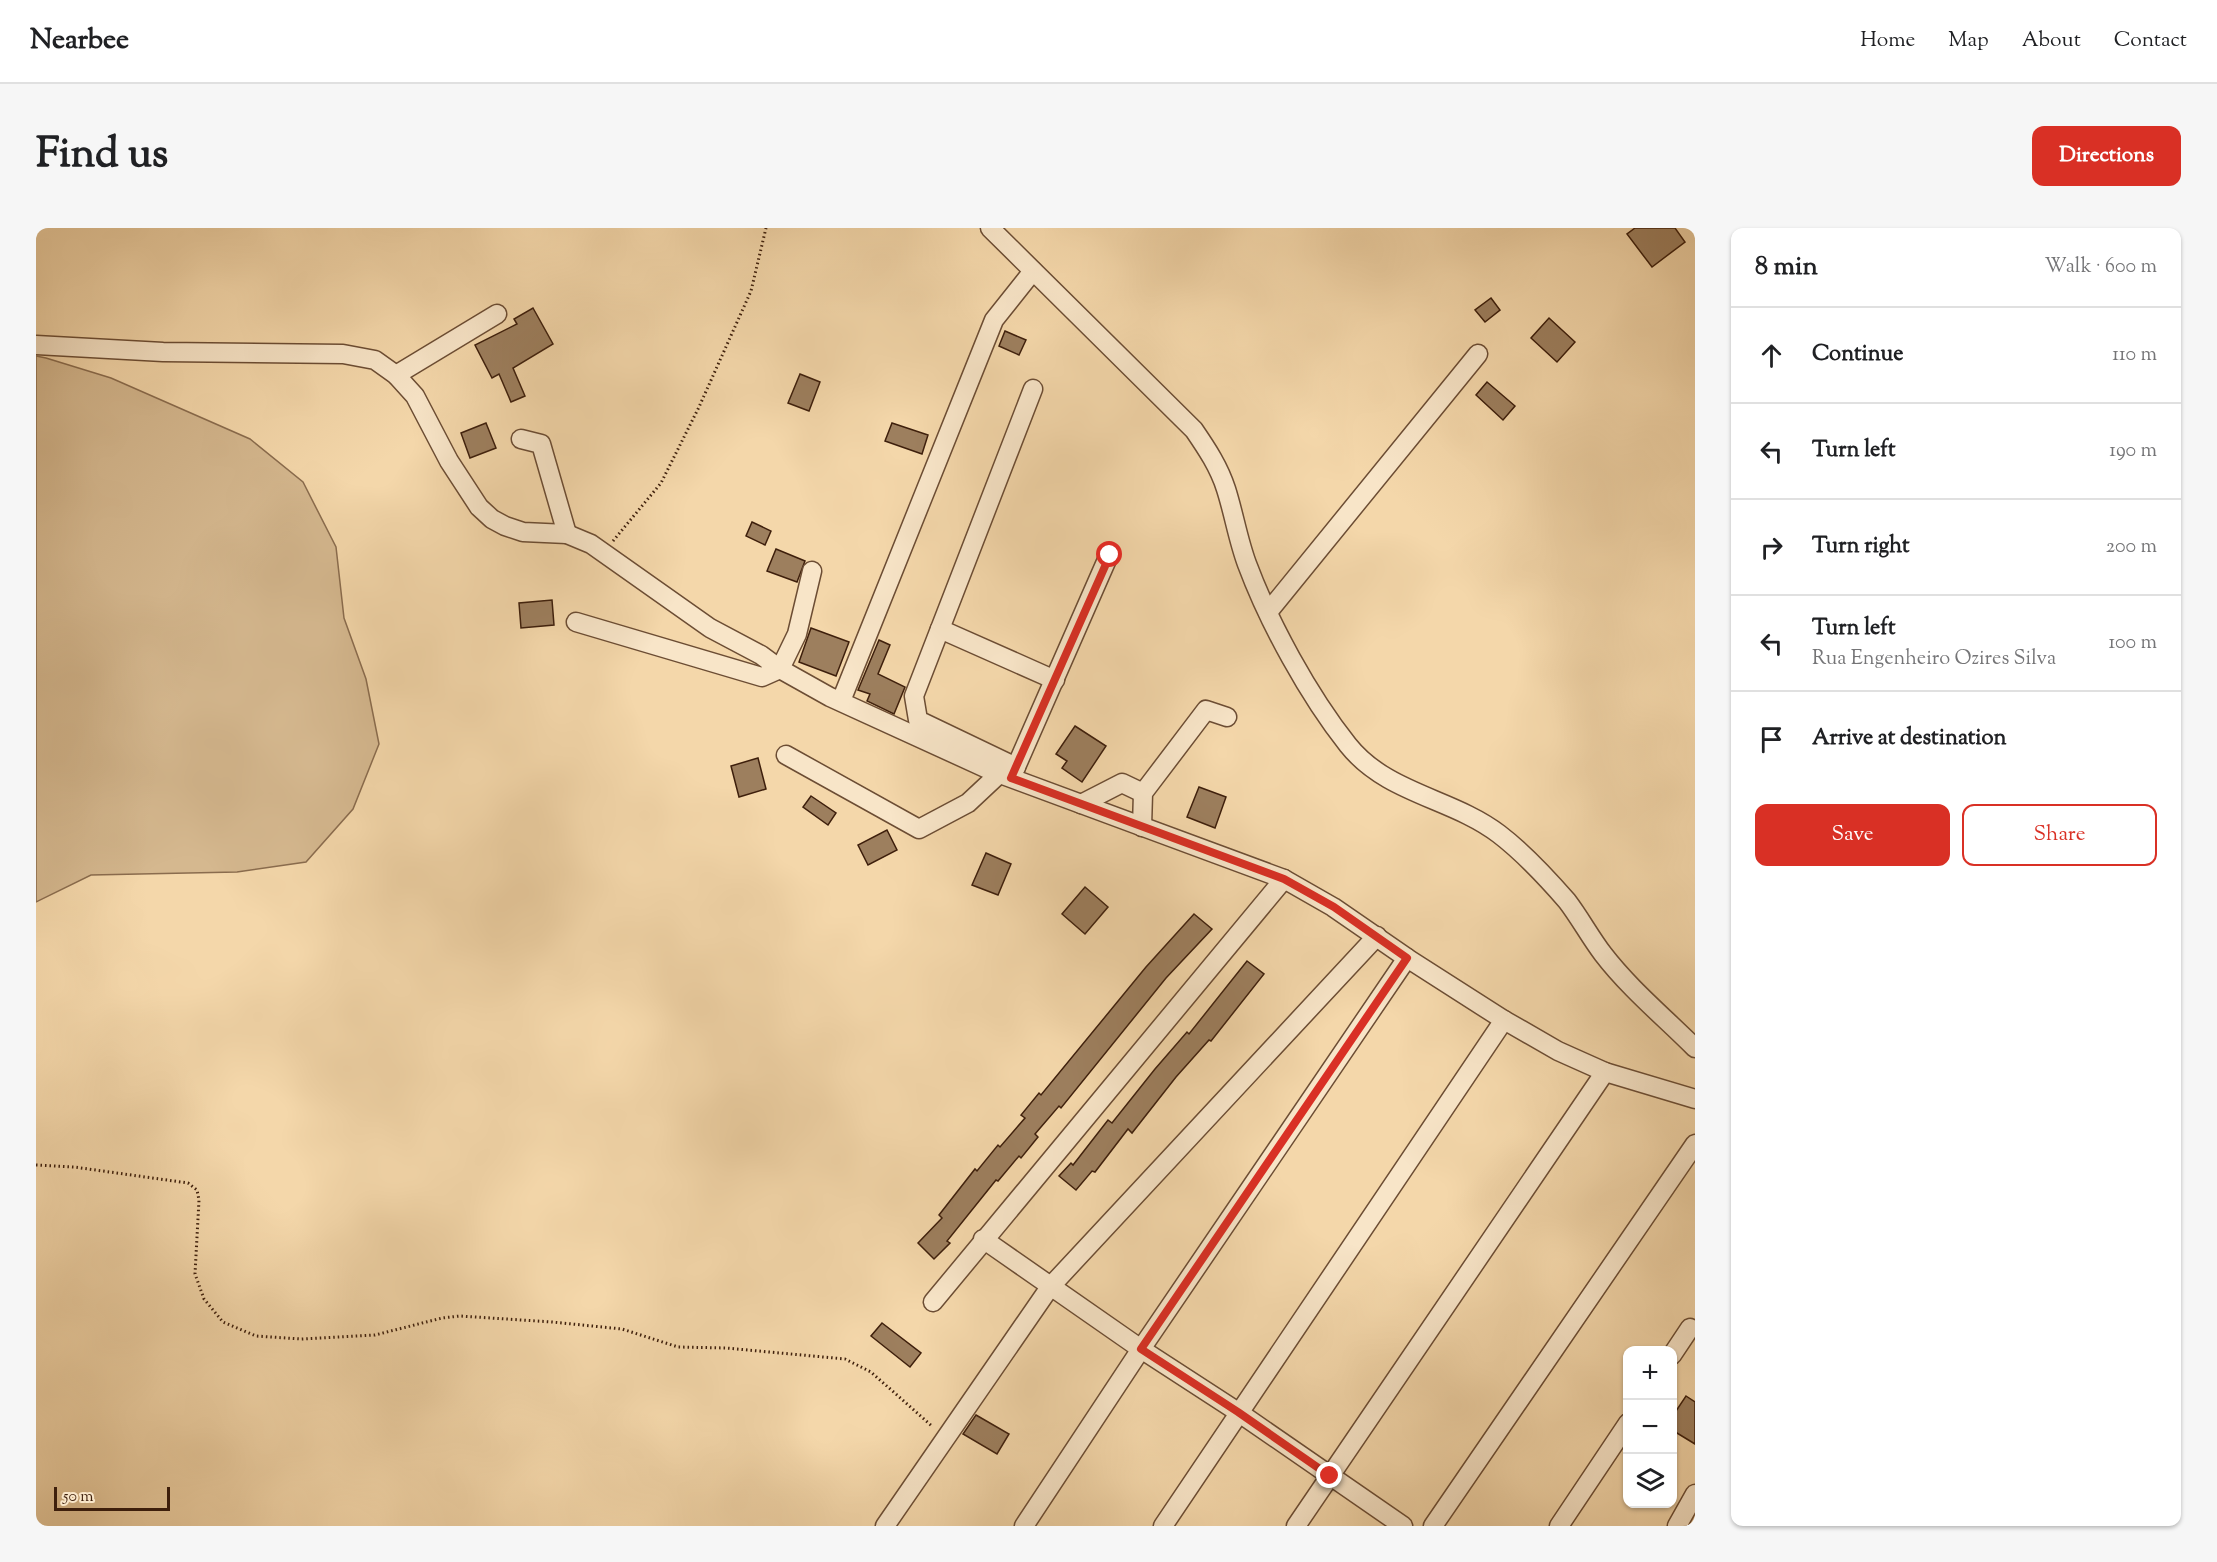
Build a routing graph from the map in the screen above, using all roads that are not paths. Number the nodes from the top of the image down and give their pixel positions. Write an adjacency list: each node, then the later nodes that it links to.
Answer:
1 (990, 228): 2 (street)
2 (1033, 271): 12 (street); 17 (street)
3 (497, 314): 6 (street)
4 (36, 345): 6 (street)
5 (1478, 354): 12 (street)
6 (396, 375): 9 (street)
7 (1033, 389): 14 (street)
8 (521, 439): 9 (street)
9 (567, 534): 15 (street)
10 (1110, 555): 16 (street)
11 (812, 571): 15 (street)
12 (1268, 612): 28 (street)
13 (576, 622): 15 (street)
14 (940, 629): 16 (street); 20 (street)
15 (780, 669): 17 (street)
16 (1055, 680): 20 (street)
17 (841, 701): 20 (street)
18 (1227, 717): 21 (street)
19 (786, 755): 20 (street)
20 (1009, 773): 22 (street)
21 (1143, 794): 22 (street); 23 (street)
22 (1081, 804): 23 (street)
23 (1142, 827): 24 (street)
24 (1284, 879): 25 (street); 32 (street)
25 (1377, 936): 26 (street); 33 (street)
26 (1407, 958): 27 (street); 37 (street)
27 (1504, 1020): 29 (street); 38 (street)
28 (1695, 1048)
29 (1605, 1072): 30 (street); 40 (street)
30 (1695, 1099)
31 (1695, 1143): 47 (street)
32 (983, 1239): 33 (street); 34 (street)
33 (1050, 1287): 37 (street); 42 (street)
34 (933, 1302)
35 (1690, 1328): 36 (street)
36 (1677, 1348)
37 (1141, 1349): 38 (street); 43 (street)
38 (1238, 1412): 40 (street); 44 (street)
39 (1623, 1430): 48 (street)
40 (1330, 1476): 45 (street); 46 (street)
41 (1695, 1494): 49 (street)
42 (885, 1526)
43 (1024, 1526)
44 (1163, 1526)
45 (1296, 1526)
46 (1403, 1526)
47 (1433, 1526)
48 (1559, 1526)
49 (1677, 1526)

